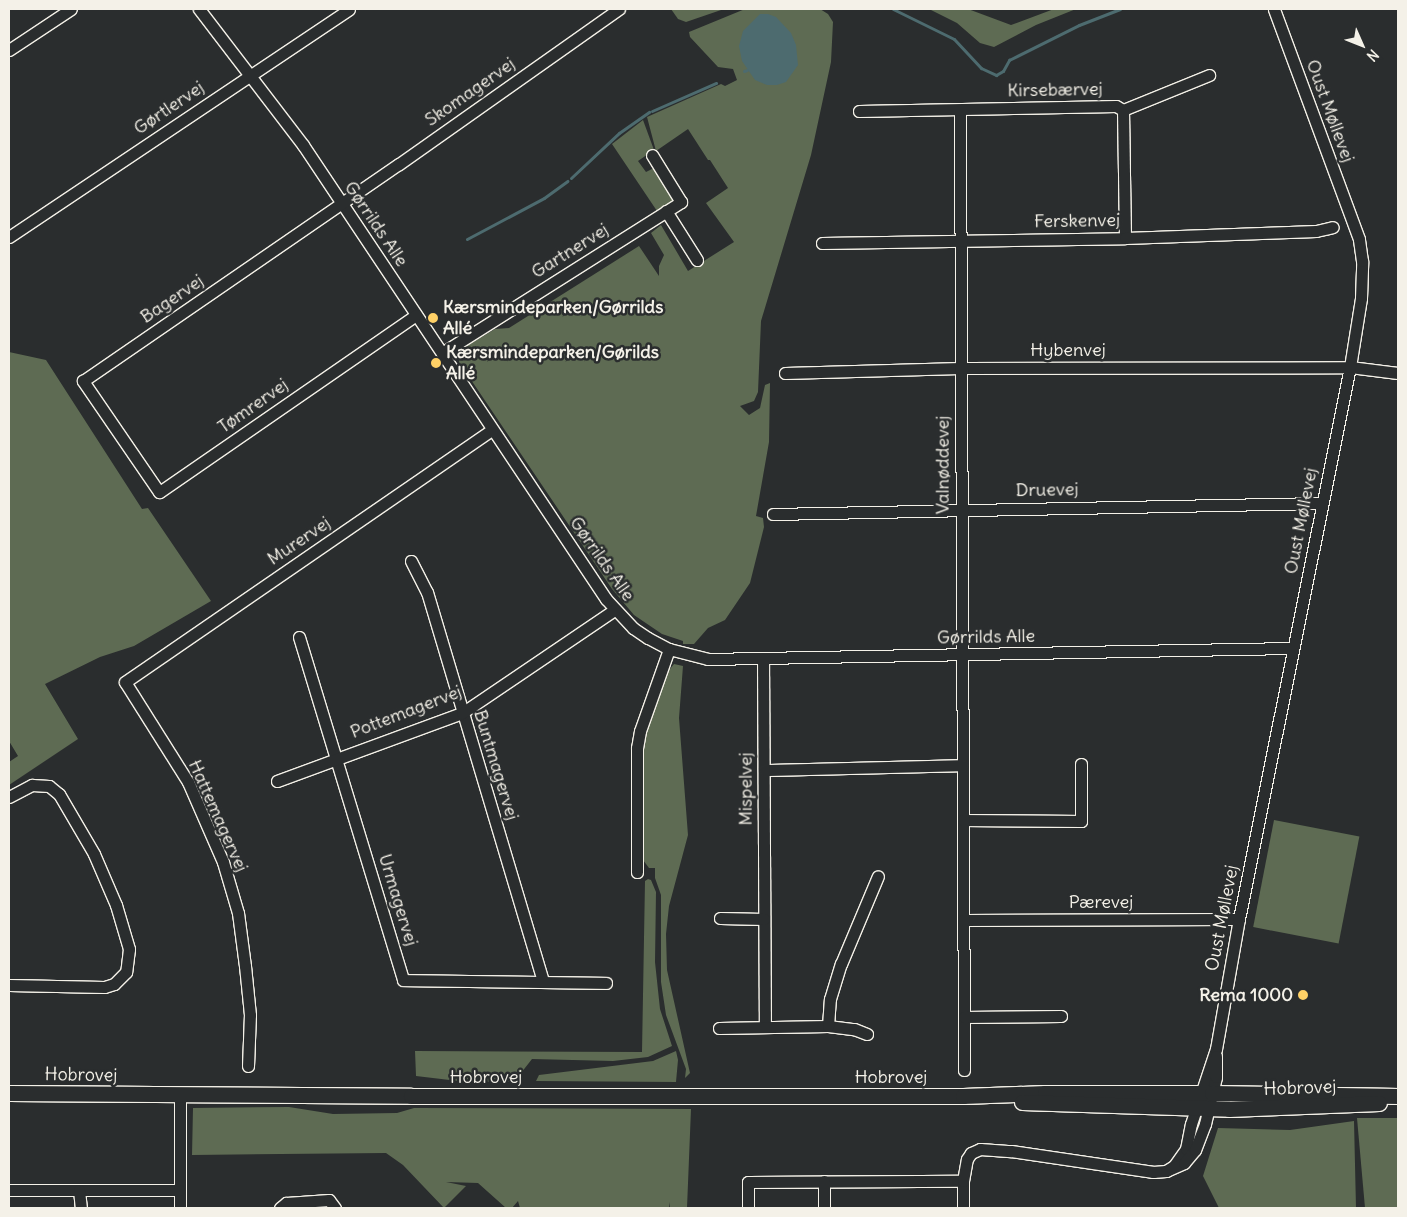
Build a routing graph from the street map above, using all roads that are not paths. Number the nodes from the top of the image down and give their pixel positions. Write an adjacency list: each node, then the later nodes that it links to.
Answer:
1 (71, 9): 6 (street)
2 (199, 9): 8 (street, Gørrilds Alle)
3 (349, 9): 8 (street, Gørtlervej)
4 (618, 9): 13 (street, Skomagervej)
5 (1274, 9): 23 (street, Oust Møllevej)
6 (9, 50)
7 (1209, 74): 10 (street)
8 (249, 75): 13 (street, Gørrilds Alle); 16 (street, Gørtlervej)
9 (960, 110): 10 (street, Kirsebærvej); 11 (street, Kirsebærvej); 18 (street, Valnøddevej)
10 (1123, 110): 17 (street, Kirsebærvej)
11 (859, 111)
12 (652, 155): 14 (street, Gartnervej)
13 (342, 204): 21 (street, Gørrilds Alle); 28 (street, Bagervej)
14 (666, 211): 20 (street); 22 (street, Gartnervej)
15 (1333, 227): 17 (street, Ferskenvej)
16 (9, 237)
17 (1125, 238): 18 (street, Ferskenvej)
18 (960, 241): 19 (street, Ferskenvej); 24 (street, Valnøddevej)
19 (822, 243)
20 (697, 260)
21 (416, 315): 22 (street, Gørrilds Alle); 28 (street, Tømrervej)
22 (442, 353): 27 (street, Gørrilds Alle)
23 (1350, 367): 24 (street, Hybenvej); 25 (street, Hybenvej); 29 (street, Oust Møllevej)
24 (960, 368): 26 (street, Hybenvej); 30 (street, Valnøddevej)
25 (1398, 373)
26 (785, 374)
27 (492, 430): 33 (street, Gørrilds Alle); 39 (street, Murervej)
28 (125, 442)
29 (1322, 503): 30 (street, Druevej); 35 (street, Oust Møllevej)
30 (961, 509): 31 (street, Druevej); 37 (street, Valnøddevej)
31 (773, 514)
32 (411, 561): 40 (street, Buntmagervej)
33 (614, 610): 36 (street, Gørrilds Alle); 40 (street, Pottemagervej)
34 (299, 637): 41 (street, Urmagervej)
35 (1293, 648): 37 (street, Gørrilds Alle); 52 (street, Oust Møllevej)
36 (669, 649): 38 (street, Gørrilds Alle); 48 (street)
37 (961, 655): 38 (street, Gørrilds Alle); 43 (street, Valnøddevej)
38 (762, 658): 44 (street, Mispelvej)
39 (125, 682): 63 (street, Hattemagervej)
40 (462, 713): 41 (street, Pottemagervej); 54 (street, Buntmagervej)
41 (337, 758): 45 (street, Pottemagervej); 54 (street, Urmagervej)
42 (1081, 764): 47 (street)
43 (963, 765): 44 (street); 47 (street, Valnøddevej)
44 (764, 770): 51 (street, Mispelvej)
45 (276, 781)
46 (9, 797): 56 (street)
47 (963, 820): 53 (street, Valnøddevej)
48 (637, 872)
49 (878, 876): 60 (street)
50 (720, 918): 51 (street)
51 (764, 918): 59 (street, Mispelvej)
52 (1239, 919): 53 (street, Pærevej); 66 (street, Oust Møllevej)
53 (963, 920): 58 (street, Valnøddevej)
54 (543, 981): 55 (street, Urmagervej)
55 (606, 983)
56 (9, 985)
57 (1061, 1016): 58 (street)
58 (964, 1017): 64 (street, Valnøddevej)
59 (765, 1026): 60 (street); 61 (street)
60 (828, 1026): 62 (street)
61 (718, 1028)
62 (867, 1034)
63 (248, 1066)
64 (964, 1070)
65 (9, 1093): 67 (main road, Hobrovej)
66 (1207, 1093): 68 (main road, Hobrovej); 69 (main road, Hobrovej); 71 (street, Oust Møllevej)
67 (180, 1094): 68 (main road, Hobrovej); 76 (street)
68 (963, 1096): 71 (main road, Hobrovej)
69 (1398, 1096)
70 (1398, 1101): 71 (main road, Hobrovej)
71 (1202, 1109): 73 (street, Oust Møllevej)
72 (824, 1181): 73 (street); 81 (street); 82 (street)
73 (963, 1181): 83 (street)
74 (9, 1190): 75 (street)
75 (79, 1190): 76 (street); 77 (street)
76 (179, 1190): 78 (street)
77 (81, 1208)
78 (180, 1208)
79 (280, 1208): 80 (street)
80 (335, 1208)
81 (748, 1208)
82 (824, 1208)
83 (964, 1208)

